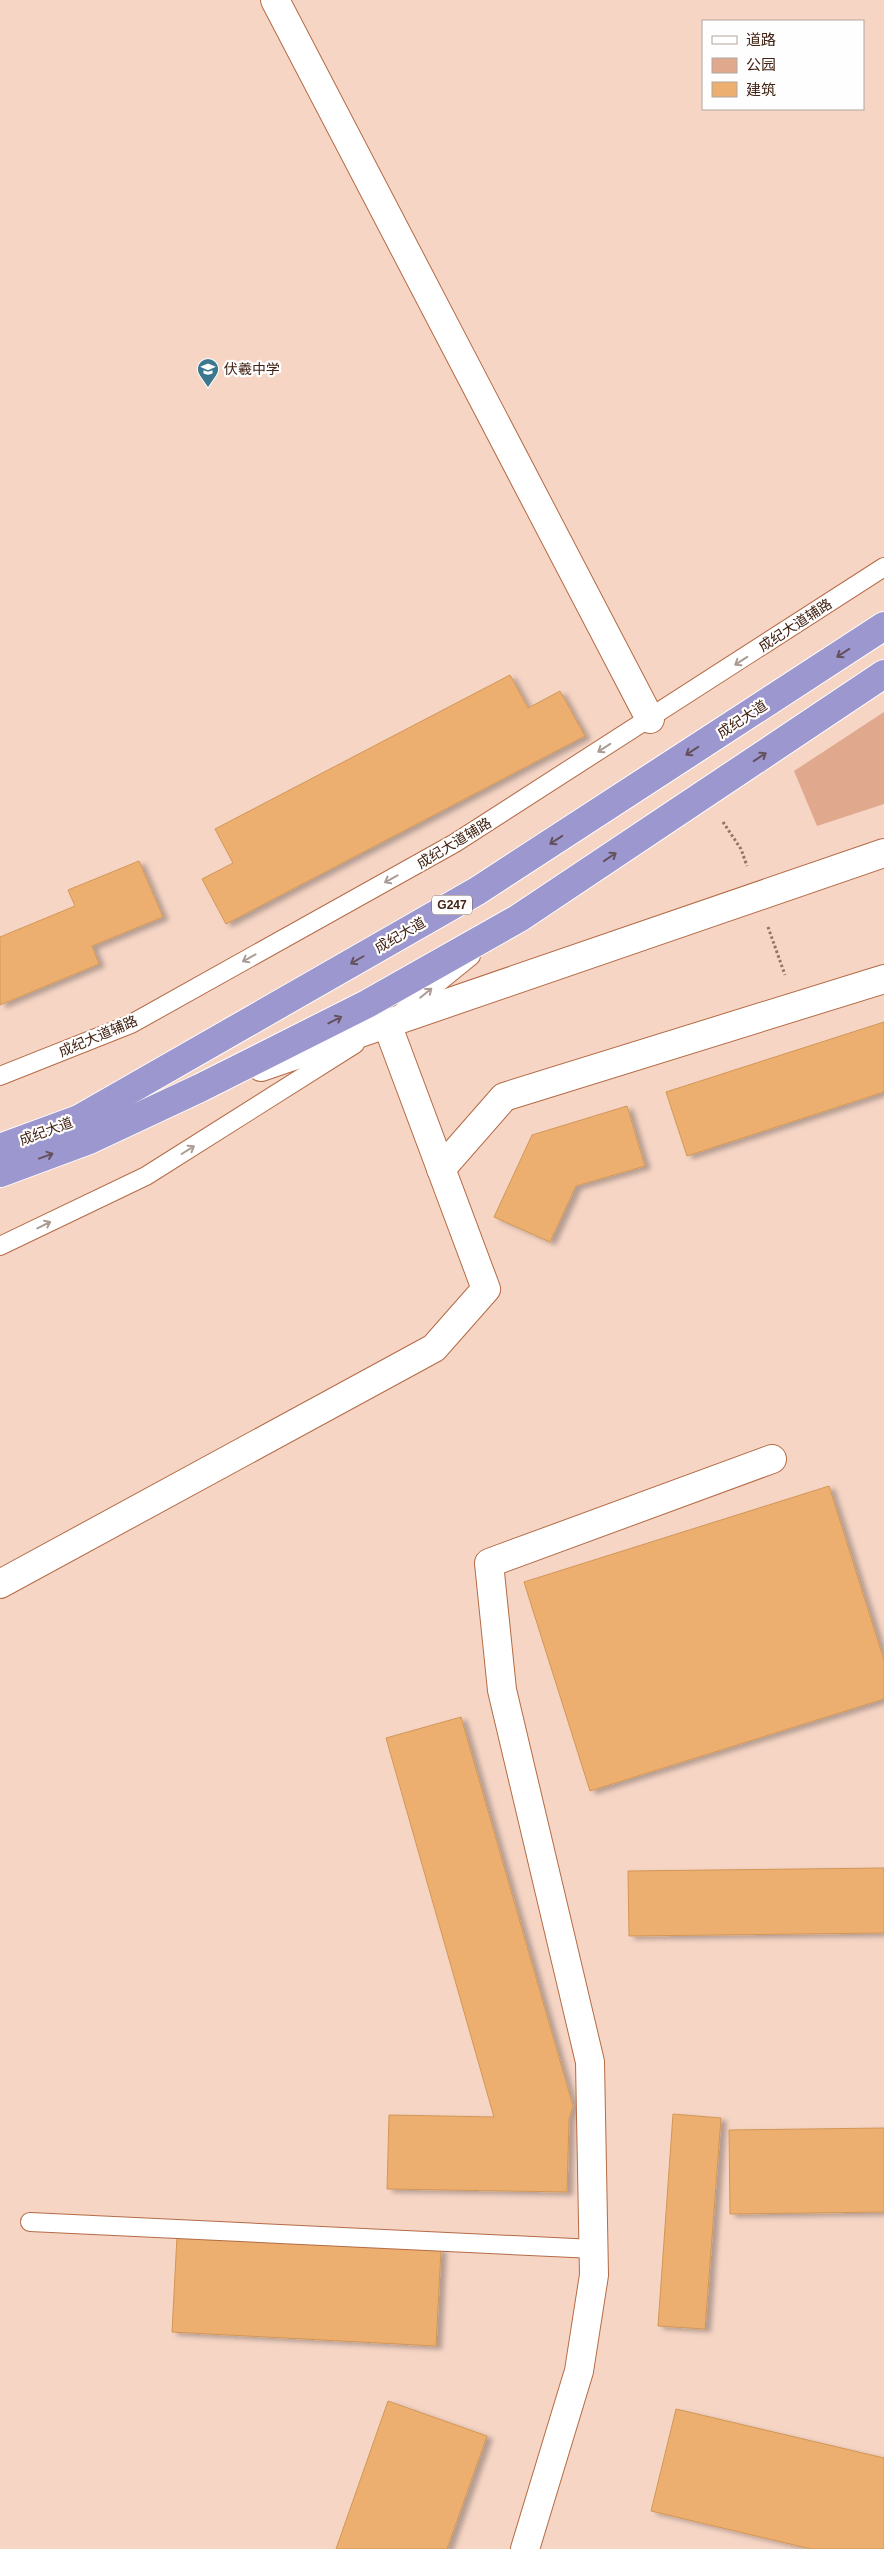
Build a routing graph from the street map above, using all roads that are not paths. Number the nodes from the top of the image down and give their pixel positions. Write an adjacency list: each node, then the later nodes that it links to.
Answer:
1 (275, 0): 5 (street)
2 (884, 567): 5 (lane, 成纪大道辅路, one-way to 5)
3 (884, 626): 12 (highway, 成纪大道 / G247, one-way to 12)
4 (884, 674): 7 (highway, 成纪大道, one-way to 4)
5 (650, 719): 10 (lane, 成纪大道辅路, one-way to 10)
6 (884, 853): 9 (street)
7 (520, 918): 9 (lane, one-way to 7); 11 (highway, 成纪大道, one-way to 7)
8 (884, 979): 14 (street)
9 (387, 1024): 11 (street); 14 (street); 16 (lane, one-way to 9)
10 (0, 1076)
11 (200, 1088): 12 (street); 15 (highway, 成纪大道, one-way to 11)
12 (79, 1119): 13 (highway, 成纪大道 / G247)
13 (0, 1148)
14 (441, 1169): 18 (street)
15 (0, 1173)
16 (0, 1246)
17 (772, 1459): 20 (street)
18 (0, 1584)
19 (30, 2222): 20 (lane)
20 (594, 2249): 21 (street)
21 (525, 2549)

